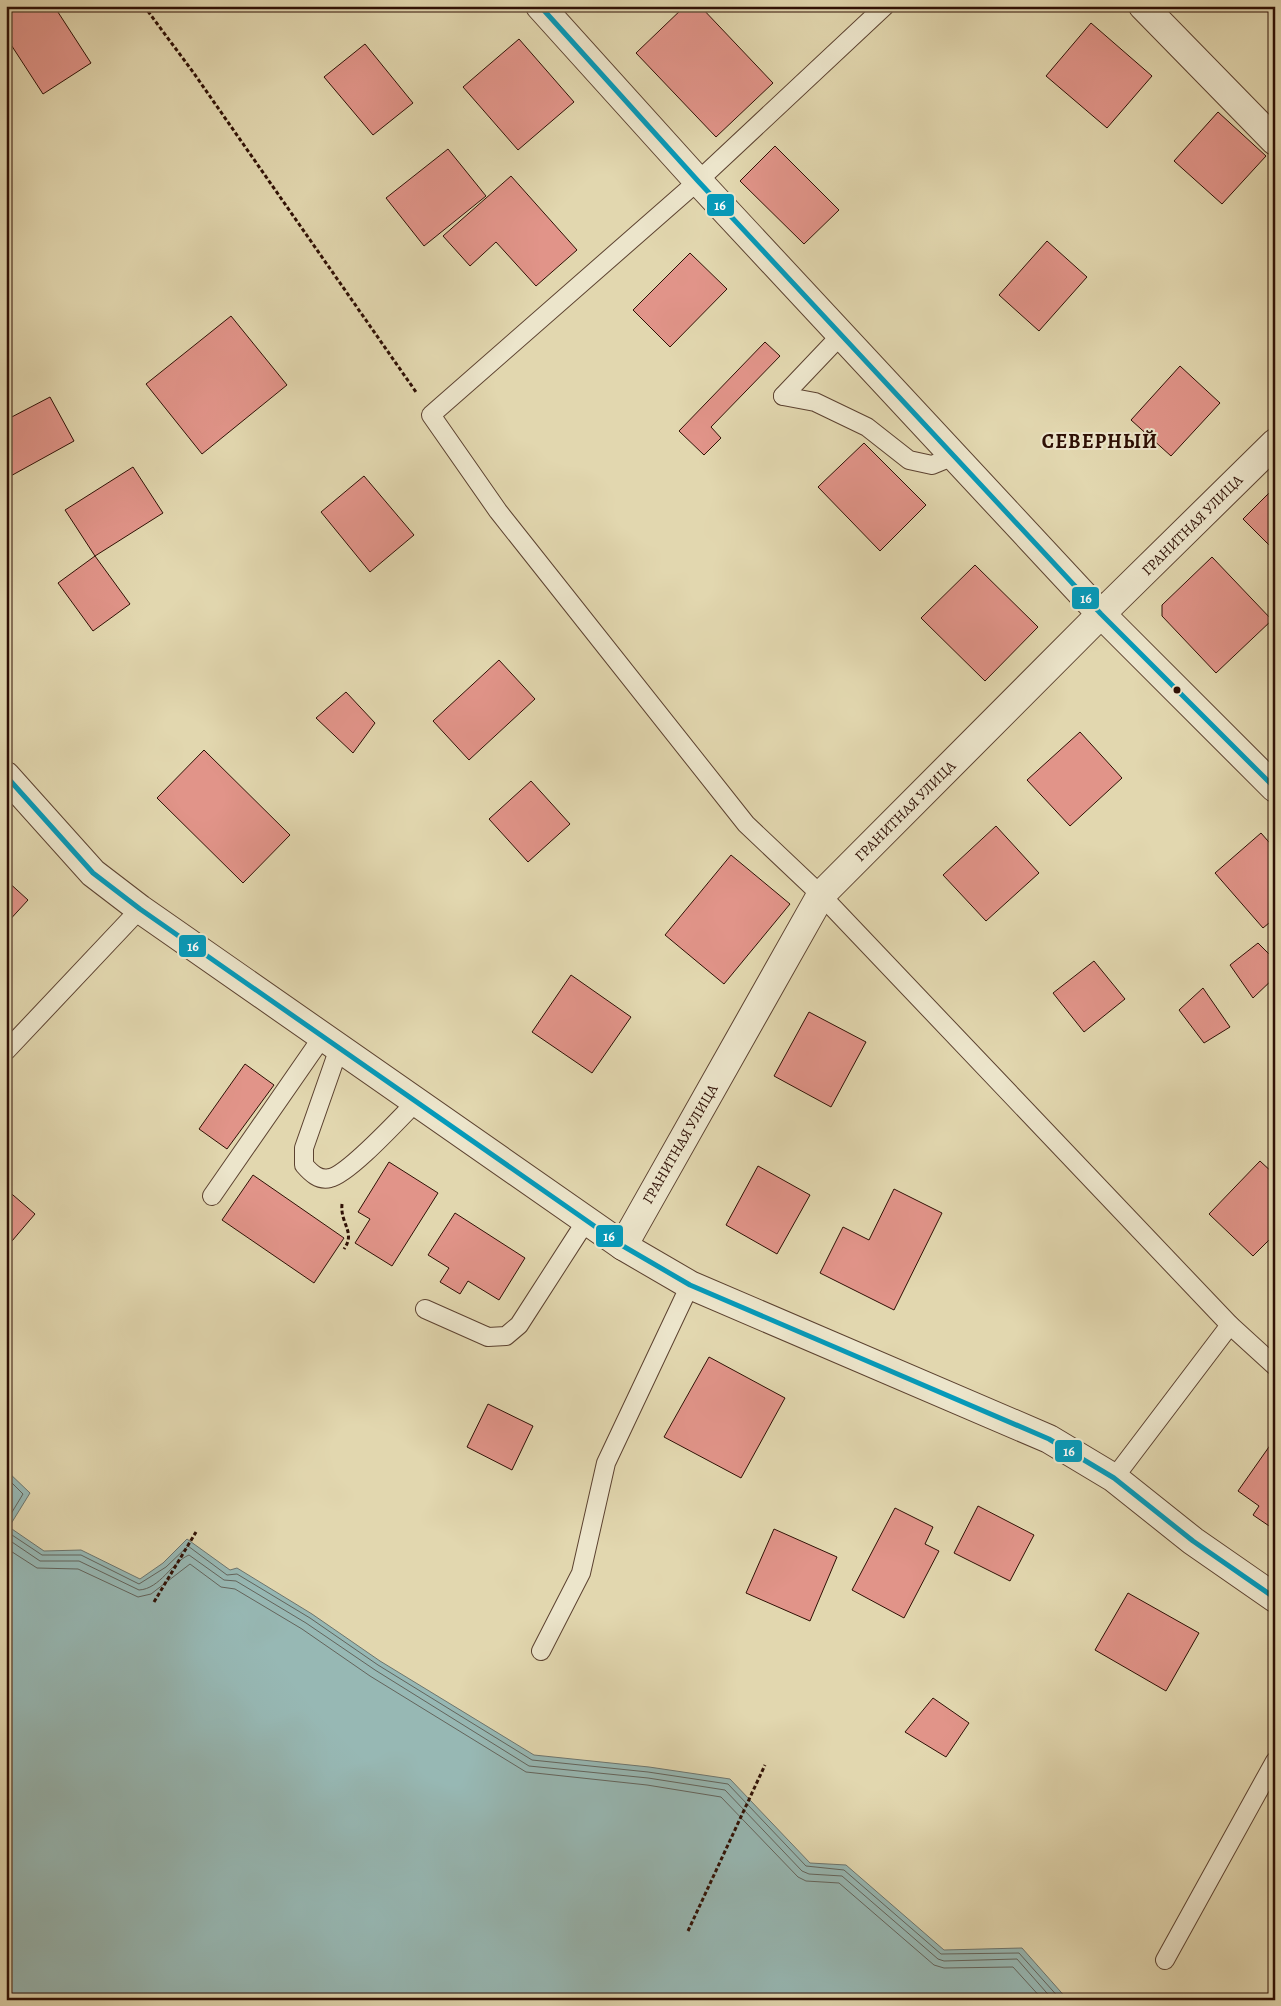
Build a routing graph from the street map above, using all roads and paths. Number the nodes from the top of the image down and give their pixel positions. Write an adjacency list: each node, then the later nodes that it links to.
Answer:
1 (144, 6): 8 (path)
2 (540, 6): 6 (street)
3 (885, 6): 6 (lane)
4 (1143, 6): 5 (street)
5 (1275, 141)
6 (698, 181): 7 (street); 8 (lane)
7 (841, 335): 10 (street); 10 (lane)
8 (431, 415): 14 (lane)
9 (1275, 443): 11 (street, ГРАНИТНАЯ УЛИЦА)
10 (954, 456): 11 (street)
11 (1101, 614): 13 (street); 14 (street, ГРАНИТНАЯ УЛИЦА)
12 (6, 776): 15 (street)
13 (1275, 788)
14 (821, 895): 22 (street, ГРАНИТНАЯ УЛИЦА); 26 (lane)
15 (140, 909): 16 (street); 17 (lane)
16 (331, 1042): 18 (street); 19 (lane); 20 (lane)
17 (6, 1051)
18 (416, 1102): 19 (lane); 21 (street)
19 (345, 1171): 23 (path)
20 (212, 1196)
21 (586, 1221): 22 (street); 25 (lane)
22 (623, 1246): 24 (street)
23 (344, 1249)
24 (690, 1285): 28 (street); 32 (lane)
25 (425, 1309)
26 (1230, 1325): 27 (lane); 28 (lane)
27 (1275, 1366)
28 (1114, 1478): 30 (street)
29 (196, 1532): 31 (path)
30 (1275, 1598)
31 (154, 1602)
32 (541, 1650)
33 (1275, 1761): 36 (lane)
34 (765, 1765): 35 (path)
35 (688, 1931)
36 (1166, 1960)

